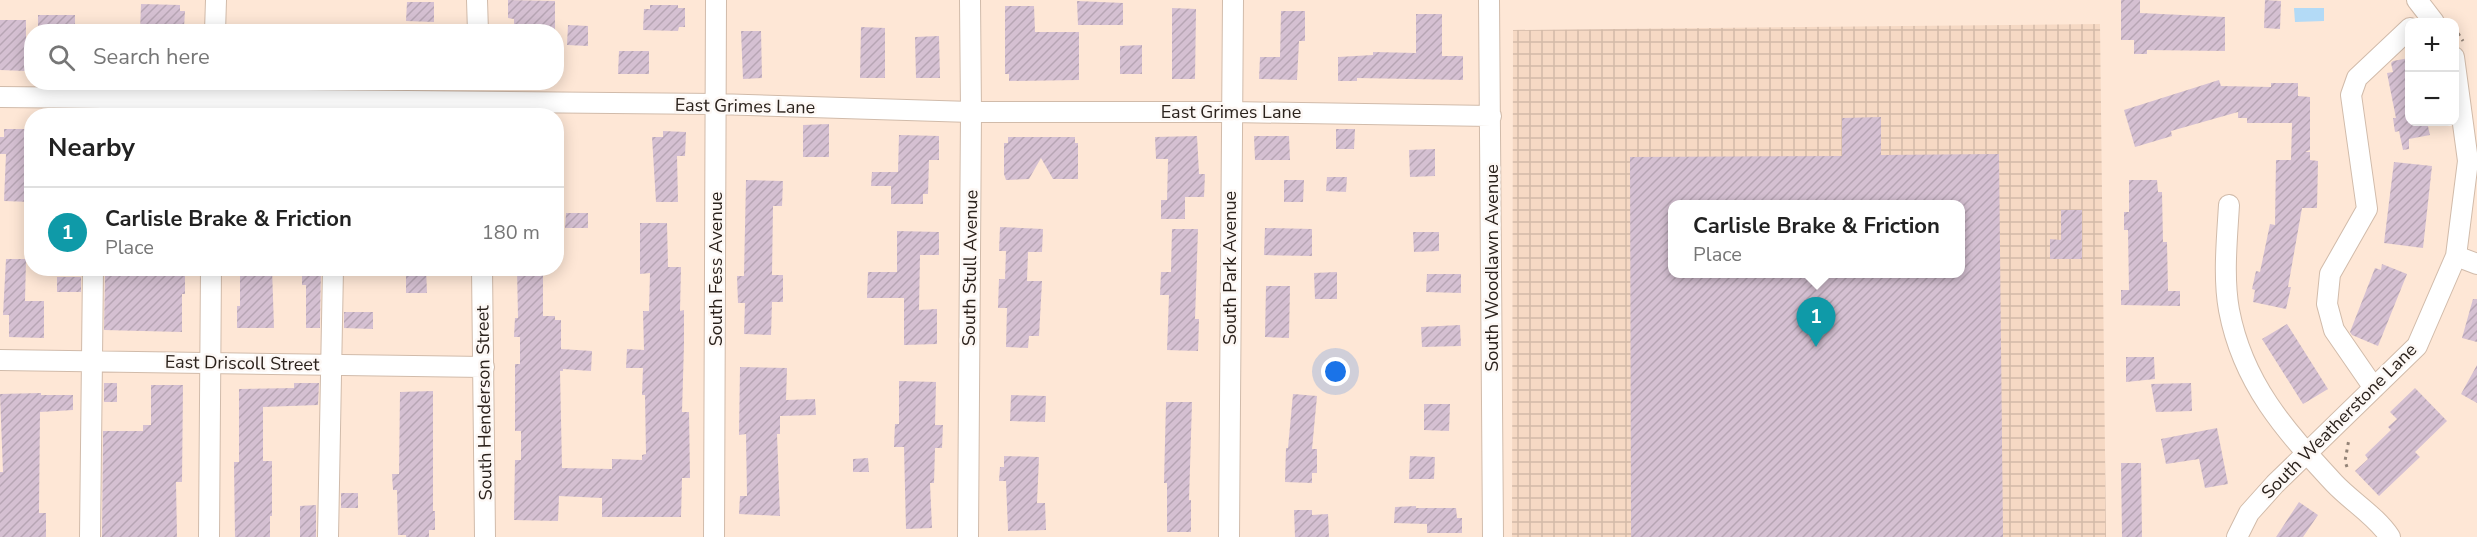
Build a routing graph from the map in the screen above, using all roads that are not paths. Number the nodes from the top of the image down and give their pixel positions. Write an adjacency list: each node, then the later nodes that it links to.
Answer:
1 (216, 0): 7 (street)
2 (477, 0): 8 (street)
3 (716, 0): 14 (street, South Fess Avenue)
4 (970, 0): 17 (street, South Stull Avenue)
5 (1233, 0): 18 (street, South Park Avenue)
6 (1489, 0): 19 (street, South Woodlawn Avenue)
7 (215, 24)
8 (478, 24)
9 (2405, 32): 32 (street)
10 (2456, 72): 21 (street, South Weatherstone Lane)
11 (0, 96): 15 (street, East Grimes Lane)
12 (214, 99): 15 (street, East Grimes Lane); 16 (street, East Grimes Lane)
13 (479, 100): 14 (street, East Grimes Lane); 16 (street, East Grimes Lane)
14 (716, 104): 17 (street, East Grimes Lane); 39 (street, South Fess Avenue)
15 (94, 106)
16 (336, 108)
17 (971, 112): 18 (street, East Grimes Lane); 40 (street, South Stull Avenue)
18 (1231, 112): 19 (street, East Grimes Lane); 41 (street, South Park Avenue)
19 (1491, 116): 42 (street, South Woodlawn Avenue)
20 (2229, 205): 33 (street)
21 (2456, 256): 22 (street); 32 (street, South Weatherstone Lane)
22 (2477, 264)
23 (93, 276): 28 (street)
24 (211, 276): 29 (street)
25 (333, 276): 30 (street)
26 (482, 276): 31 (street, South Henderson Street)
27 (0, 360): 28 (street, East Driscoll Street)
28 (93, 362): 29 (street, East Driscoll Street); 35 (street)
29 (210, 362): 30 (street, East Driscoll Street); 36 (street)
30 (331, 364): 31 (street, East Driscoll Street); 37 (street)
31 (484, 367): 38 (street, South Henderson Street)
32 (2374, 388): 33 (street, South Weatherstone Lane)
33 (2307, 453): 34 (street); 43 (street, South Weatherstone Lane)
34 (2380, 533)
35 (90, 537)
36 (209, 537)
37 (328, 537)
38 (485, 537)
39 (714, 537)
40 (968, 537)
41 (1229, 537)
42 (1493, 537)
43 (2238, 537)

